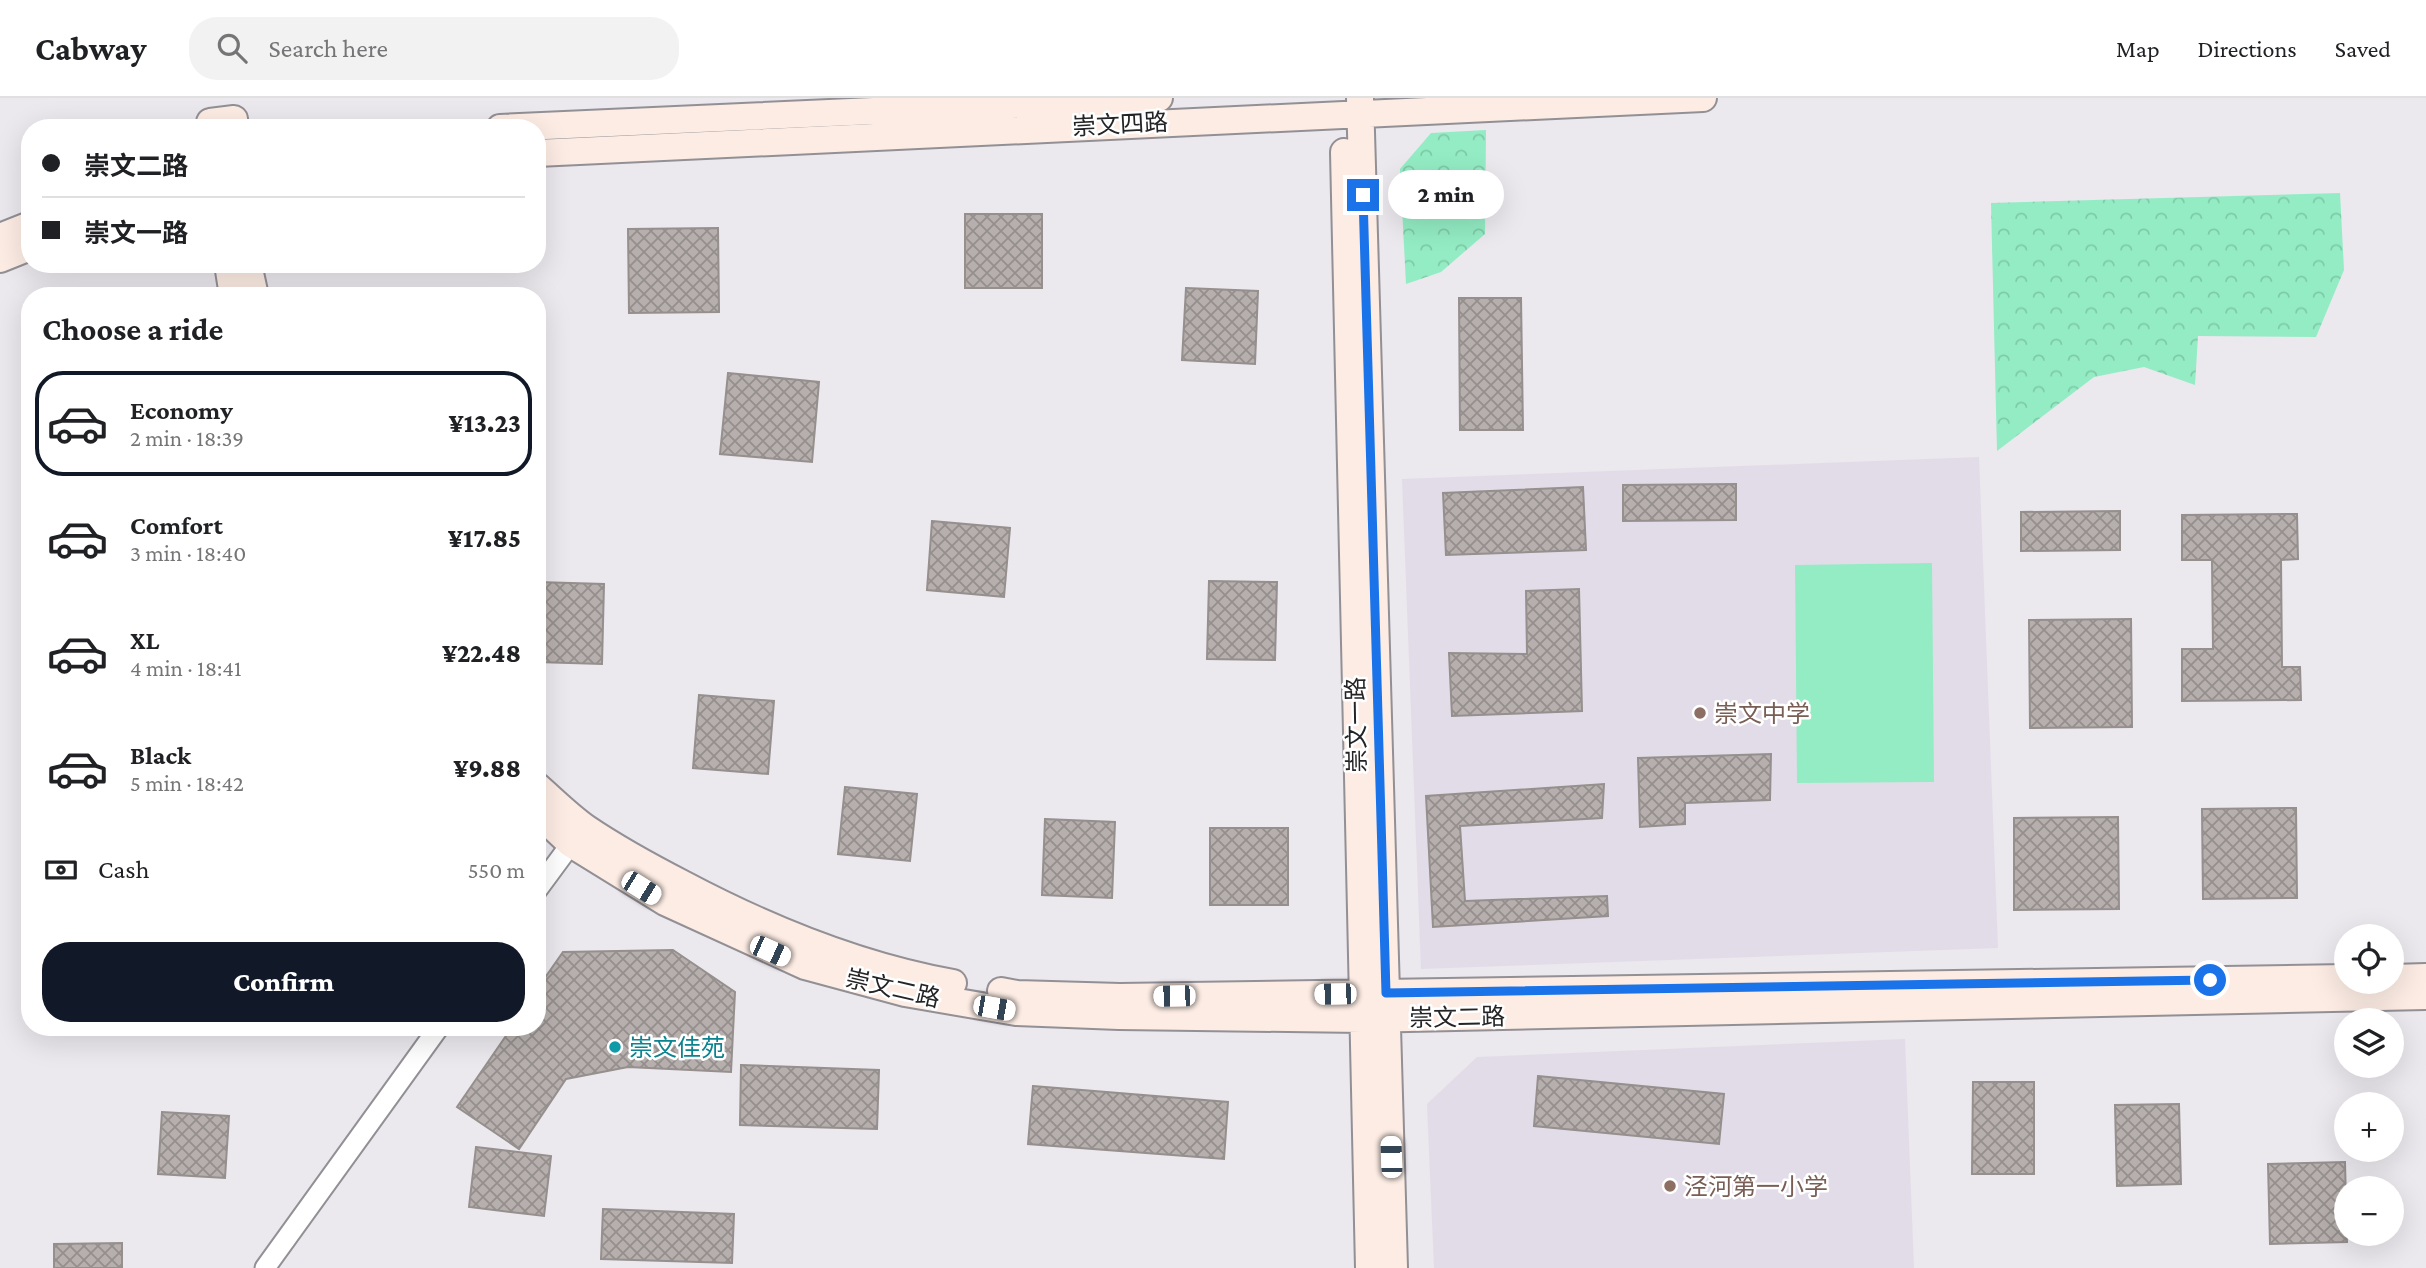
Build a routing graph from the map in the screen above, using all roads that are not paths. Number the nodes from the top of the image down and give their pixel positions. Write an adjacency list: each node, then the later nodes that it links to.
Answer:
1 (1158, 98): 4 (street, 崇文四路)
2 (1703, 98): 3 (street, 崇文四路)
3 (1352, 105): 5 (street, 崇文四路); 18 (street, 崇文一路)
4 (546, 126)
5 (546, 152)
6 (21, 229): 7 (street)
7 (0, 237)
8 (21, 251): 9 (street)
9 (0, 259)
10 (546, 797): 12 (street, 崇文二路)
11 (546, 817): 12 (street, 崇文二路)
12 (578, 835): 13 (street); 18 (street, 崇文二路)
13 (546, 878)
14 (2426, 977): 16 (street)
15 (2334, 978): 18 (street, 崇文二路)
16 (2404, 978)
17 (2426, 996): 18 (street, 崇文二路)
18 (1374, 1006): 21 (street, 崇文一路); 22 (street, 崇文一路)
19 (433, 1036): 20 (street)
20 (265, 1268)
21 (1369, 1268)
22 (1394, 1268)

